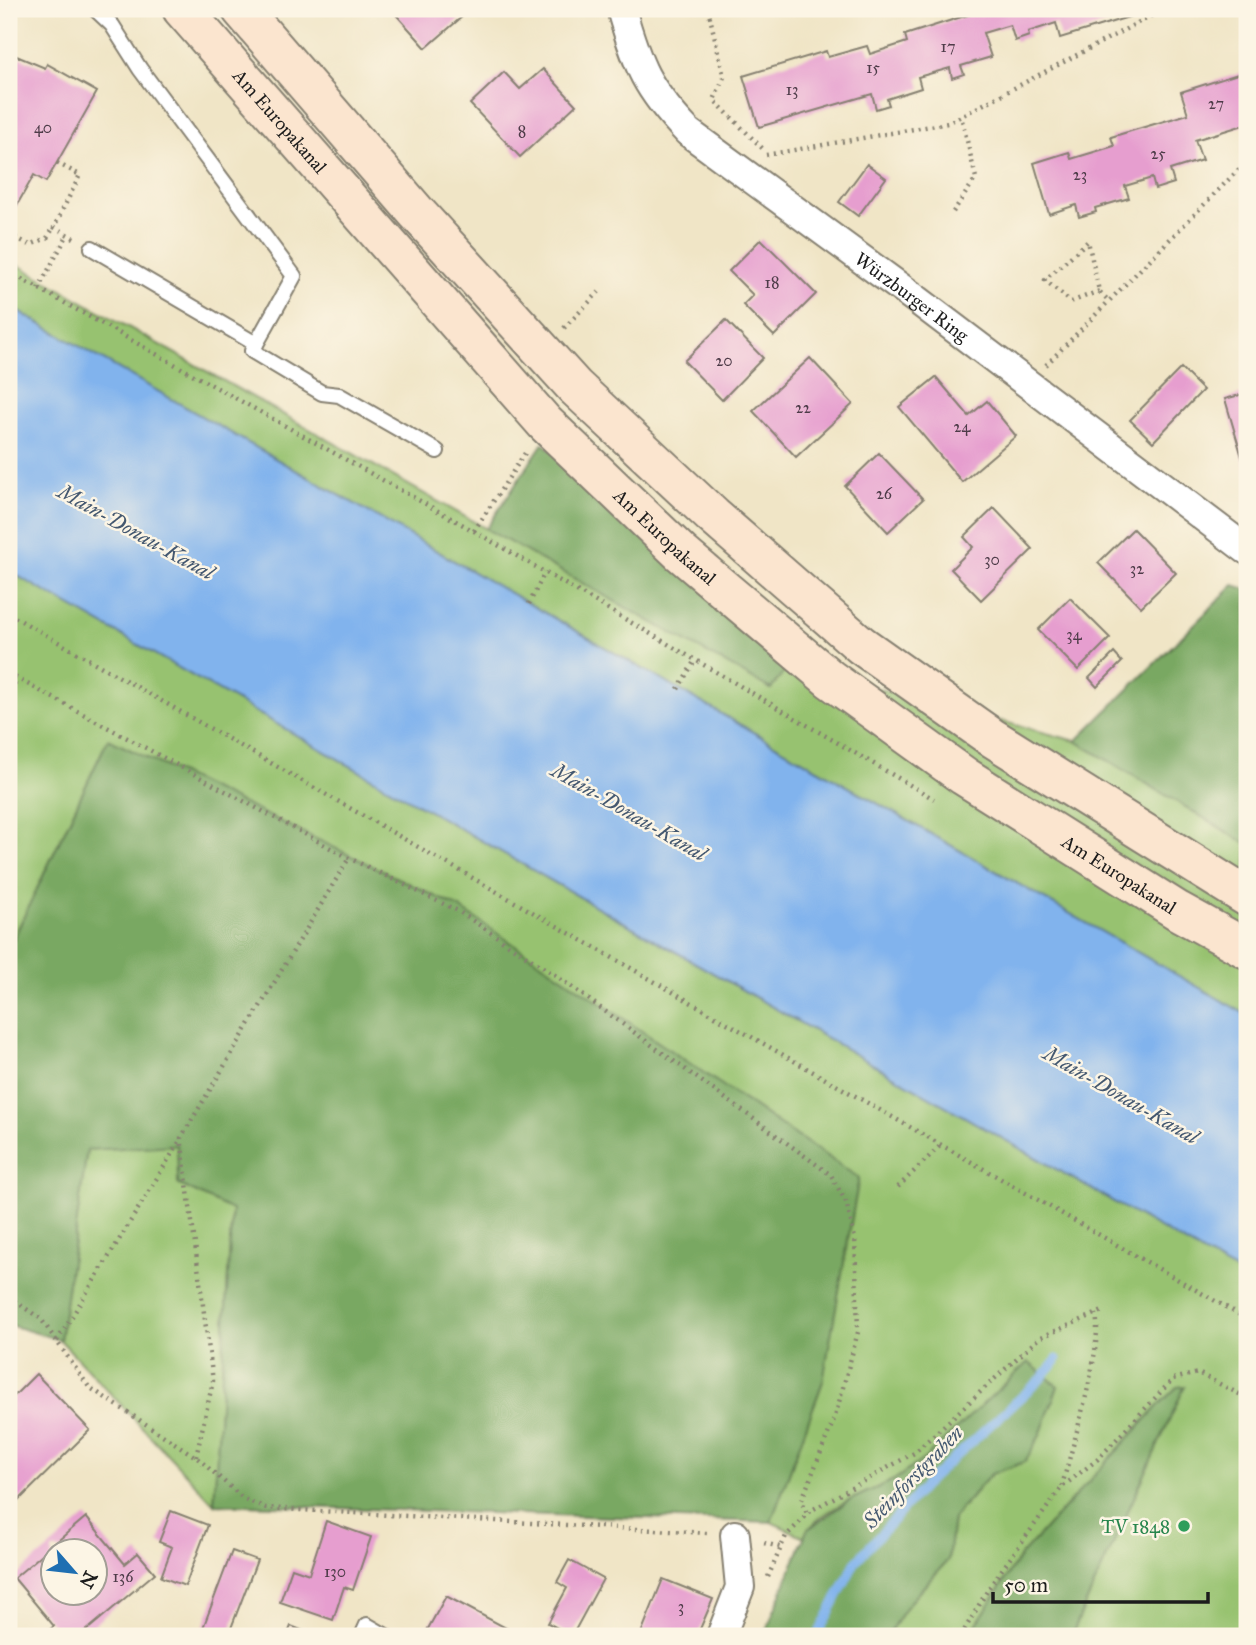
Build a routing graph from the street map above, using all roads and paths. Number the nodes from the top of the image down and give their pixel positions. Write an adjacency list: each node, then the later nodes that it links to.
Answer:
1 (95, 9): 25 (lane)
2 (182, 9): 27 (main road, Am Europakanal)
3 (241, 9): 41 (main road)
4 (621, 9): 13 (street, Würzburger Ring)
5 (708, 9): 10 (path)
6 (1164, 9): 9 (path)
7 (1243, 9): 8 (path)
8 (1247, 14)
9 (961, 116): 10 (path); 14 (path)
10 (767, 153): 13 (path)
11 (1247, 161): 23 (path)
12 (57, 163): 15 (path)
13 (749, 175): 26 (street, Würzburger Ring)
14 (953, 212)
15 (54, 227): 16 (path); 17 (path)
16 (9, 234)
17 (68, 234): 18 (path); 20 (path)
18 (92, 248): 25 (lane)
19 (9, 272): 20 (path)
20 (38, 289): 29 (path)
21 (1099, 291): 21 (path); 23 (path)
22 (599, 292): 24 (path)
23 (1108, 300): 26 (path)
24 (556, 337)
25 (256, 344): 28 (lane)
26 (1028, 384): 30 (street, Würzburger Ring)
27 (545, 423): 29 (path); 42 (main road, Am Europakanal)
28 (437, 451)
29 (474, 531): 31 (path)
30 (1247, 550)
31 (545, 572): 32 (path); 34 (path)
32 (529, 604)
33 (9, 614): 44 (path)
34 (695, 660): 37 (path); 39 (path)
35 (9, 674): 36 (path)
36 (17, 679): 38 (path); 40 (path)
37 (678, 689)
38 (9, 697)
39 (942, 803)
40 (349, 858): 43 (path); 54 (path)
41 (1247, 897)
42 (1247, 949)
43 (181, 1138): 50 (path); 52 (path)
44 (942, 1145): 45 (path); 49 (path)
45 (898, 1187)
46 (9, 1297): 50 (path)
47 (1105, 1310): 48 (path)
48 (1096, 1313): 53 (path); 54 (path)
49 (1247, 1318)
50 (57, 1341): 52 (path)
51 (1247, 1398): 53 (path)
52 (196, 1457): 55 (path)
53 (1062, 1487): 61 (path)
54 (807, 1513): 56 (path)
55 (736, 1535): 56 (path); 60 (street)
56 (780, 1547): 57 (path)
57 (765, 1585)
58 (362, 1636): 59 (lane)
59 (387, 1636)
60 (721, 1636)
61 (961, 1636)

